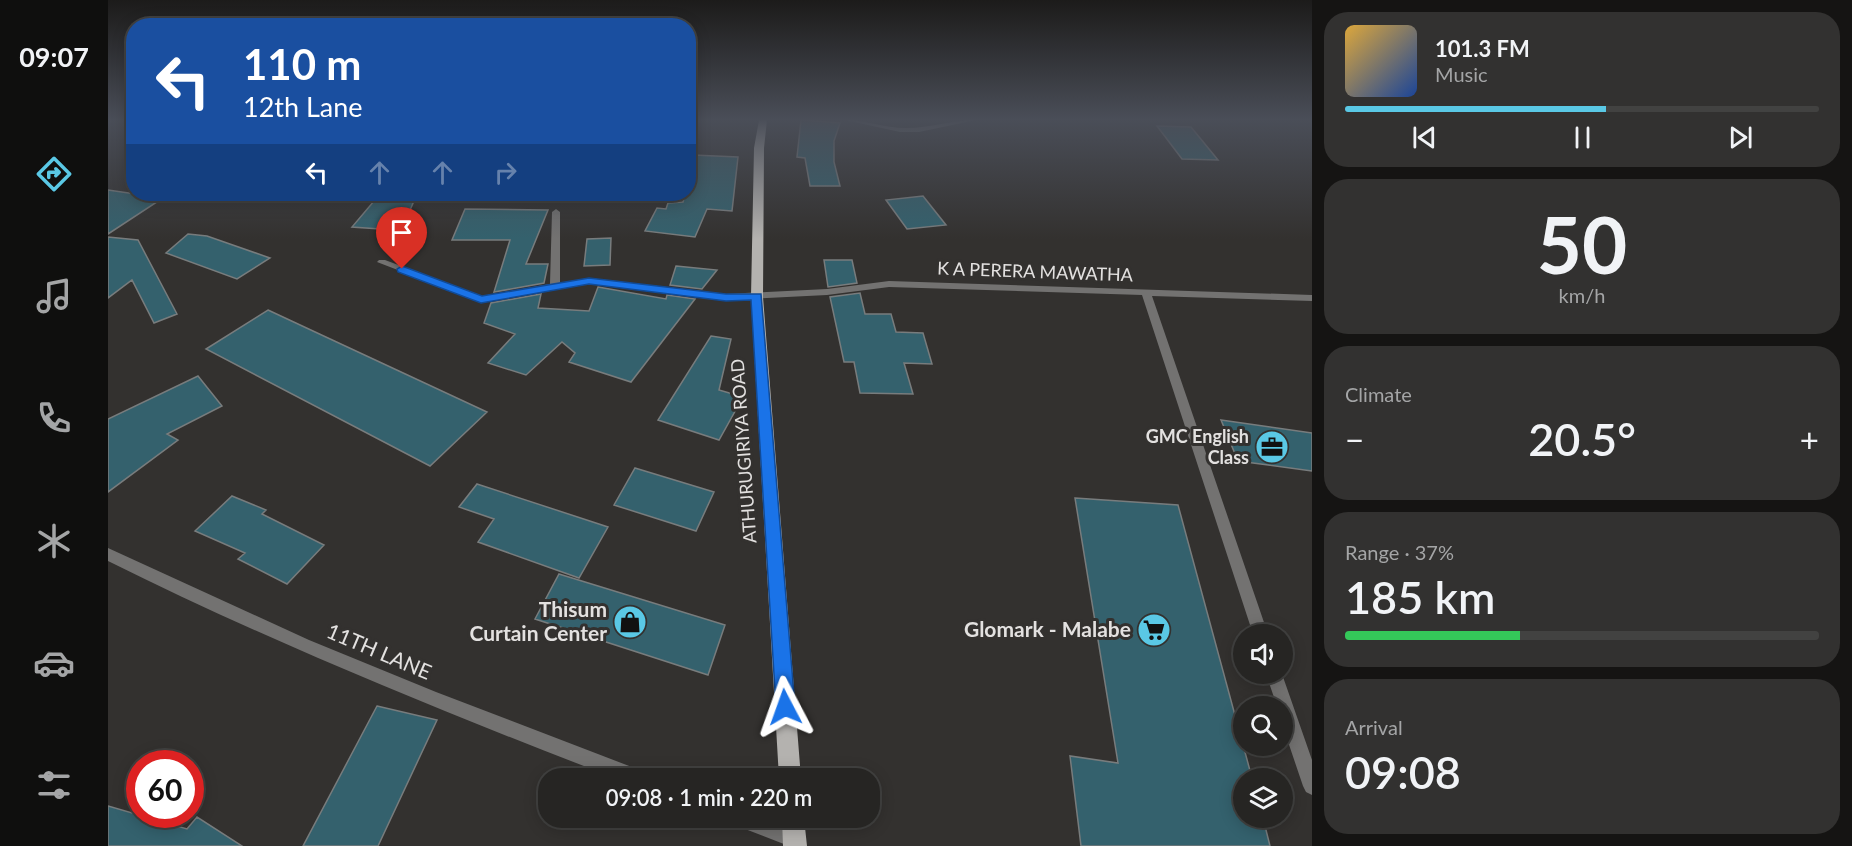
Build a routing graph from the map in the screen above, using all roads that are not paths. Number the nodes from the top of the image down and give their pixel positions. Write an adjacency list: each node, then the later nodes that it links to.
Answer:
1 (759, 159): 6 (main road, ATHURUGIRIYA ROAD)
2 (556, 212): 4 (street)
3 (382, 262): 4 (street, K A PERERA MAWATHA)
4 (555, 287): 6 (street, K A PERERA MAWATHA)
5 (1146, 292): 6 (street, K A PERERA MAWATHA); 7 (street, K A PERERA MAWATHA); 9 (street)
6 (757, 297): 12 (main road, ATHURUGIRIYA ROAD)
7 (1312, 297)
8 (108, 554): 11 (street, 11TH LANE)
9 (1258, 624)
10 (1277, 684): 13 (street)
11 (611, 768)
12 (789, 768)
13 (1312, 786)
14 (773, 828): 15 (street)
15 (794, 834)

